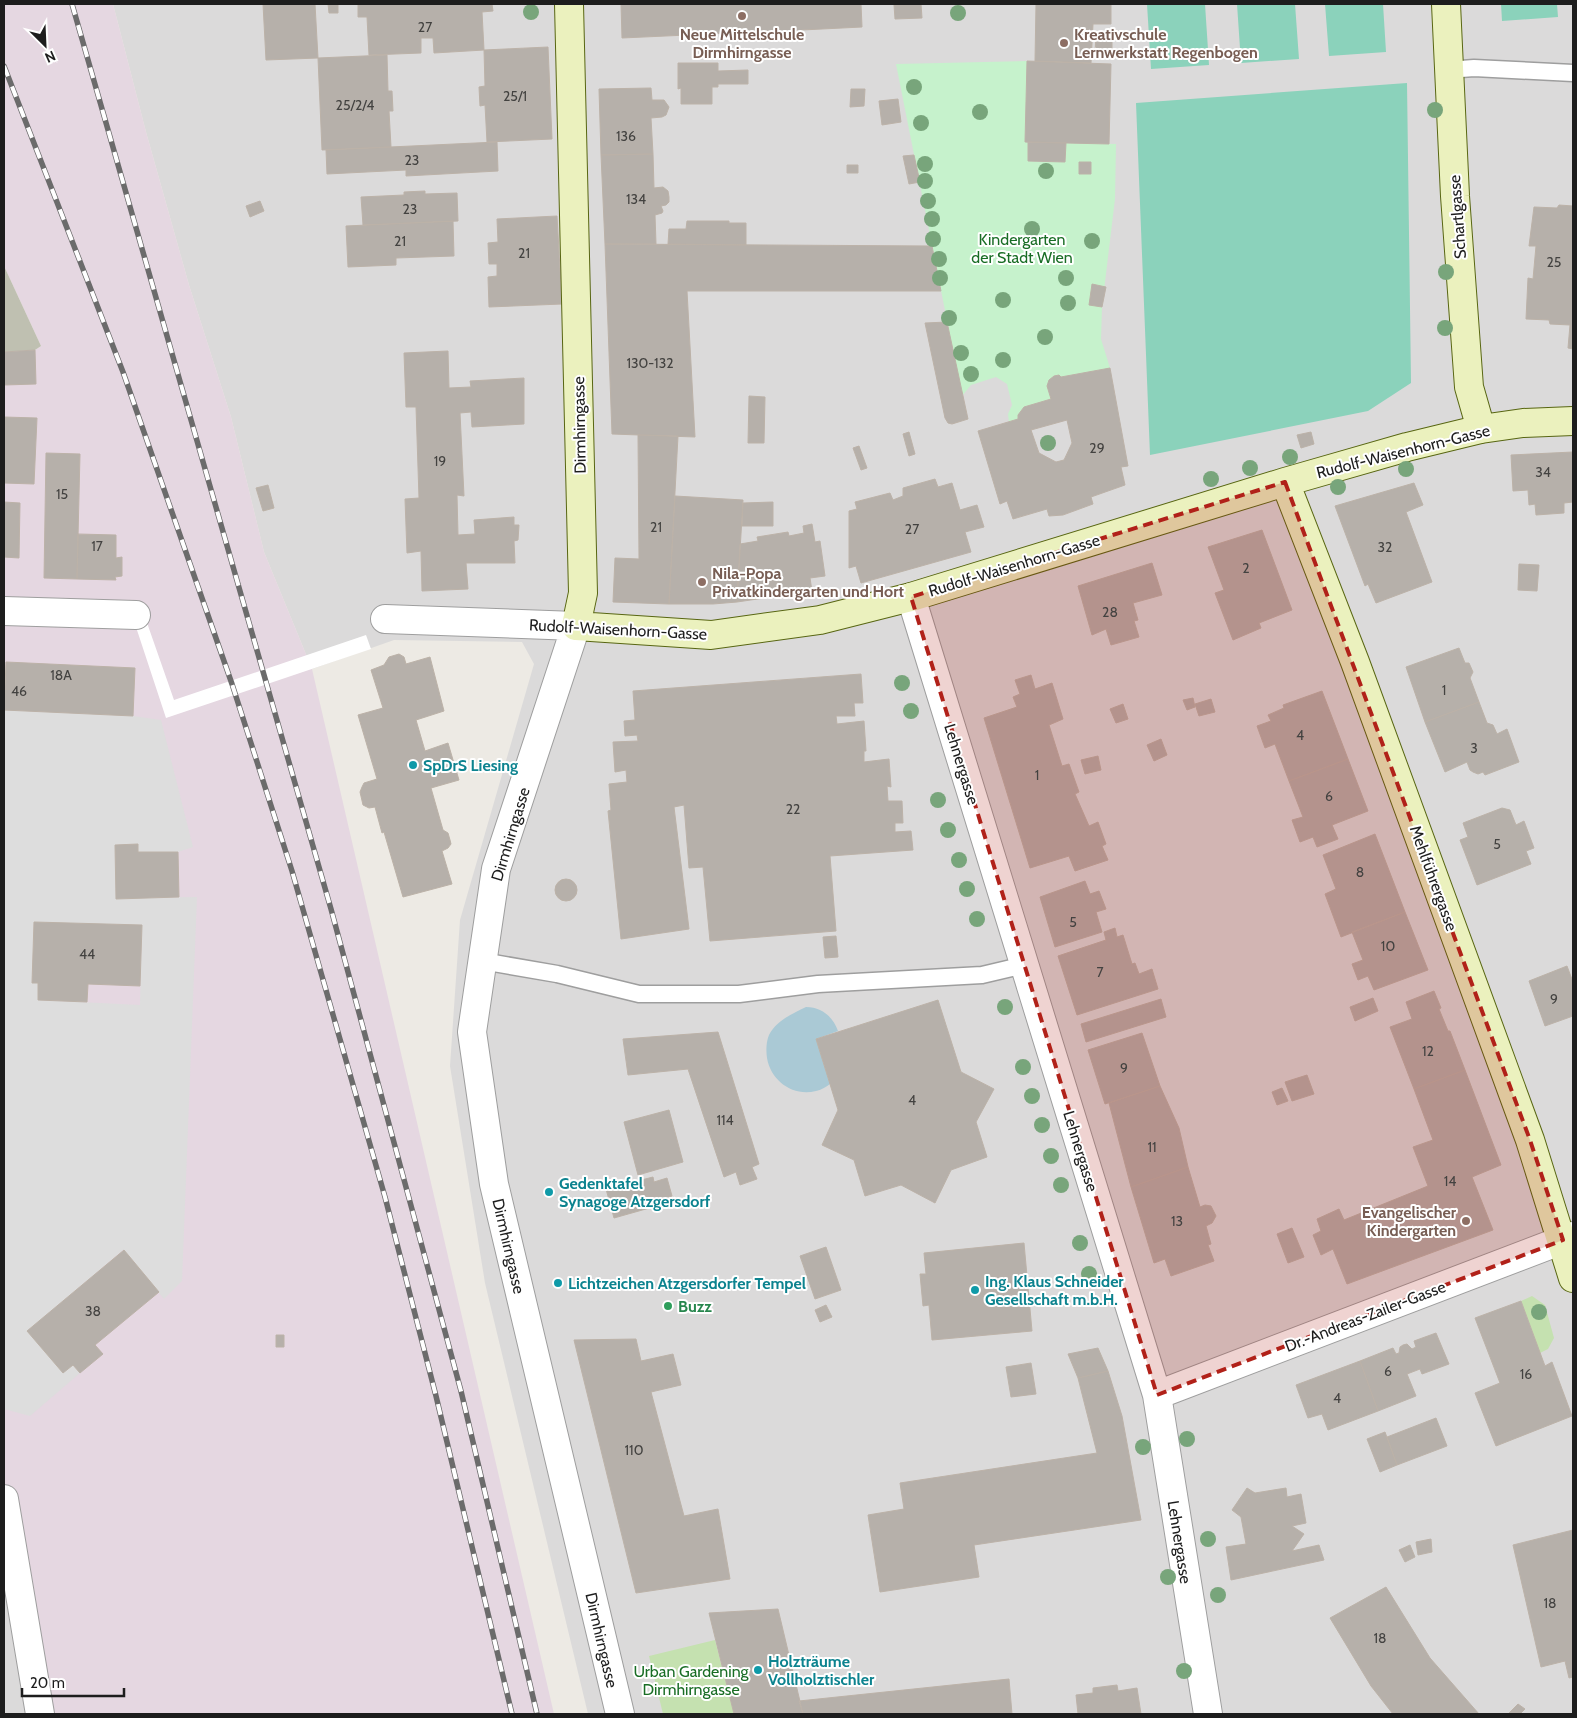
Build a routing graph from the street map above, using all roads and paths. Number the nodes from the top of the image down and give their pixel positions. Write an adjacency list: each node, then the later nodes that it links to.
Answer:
1 (569, 4): 12 (street, Dirmhirngasse)
2 (1446, 4): 3 (street, Schartlgasse)
3 (1448, 70): 4 (lane); 6 (street, Schartlgasse)
4 (1573, 73)
5 (1573, 422): 6 (street, Rudolf-Waisenhorn-Gasse)
6 (1481, 429): 7 (street, Rudolf-Waisenhorn-Gasse)
7 (1285, 482): 8 (street, Rudolf-Waisenhorn-Gasse); 15 (street, Mehlführergasse)
8 (910, 598): 12 (street, Rudolf-Waisenhorn-Gasse); 14 (street, Lehnergasse)
9 (4, 611): 10 (street)
10 (136, 615)
11 (384, 618): 12 (street, Rudolf-Waisenhorn-Gasse)
12 (576, 626): 13 (street, Dirmhirngasse)
13 (482, 961): 14 (lane); 20 (street, Dirmhirngasse)
14 (1024, 964): 17 (street, Lehnergasse)
15 (1568, 1238): 16 (street, Mehlführergasse); 17 (street, Dr.-Andreas-Zailer-Gasse)
16 (1573, 1278)
17 (1157, 1396): 21 (street, Lehnergasse)
18 (4, 1499): 19 (street)
19 (40, 1714)
20 (620, 1714)
21 (1208, 1714)

